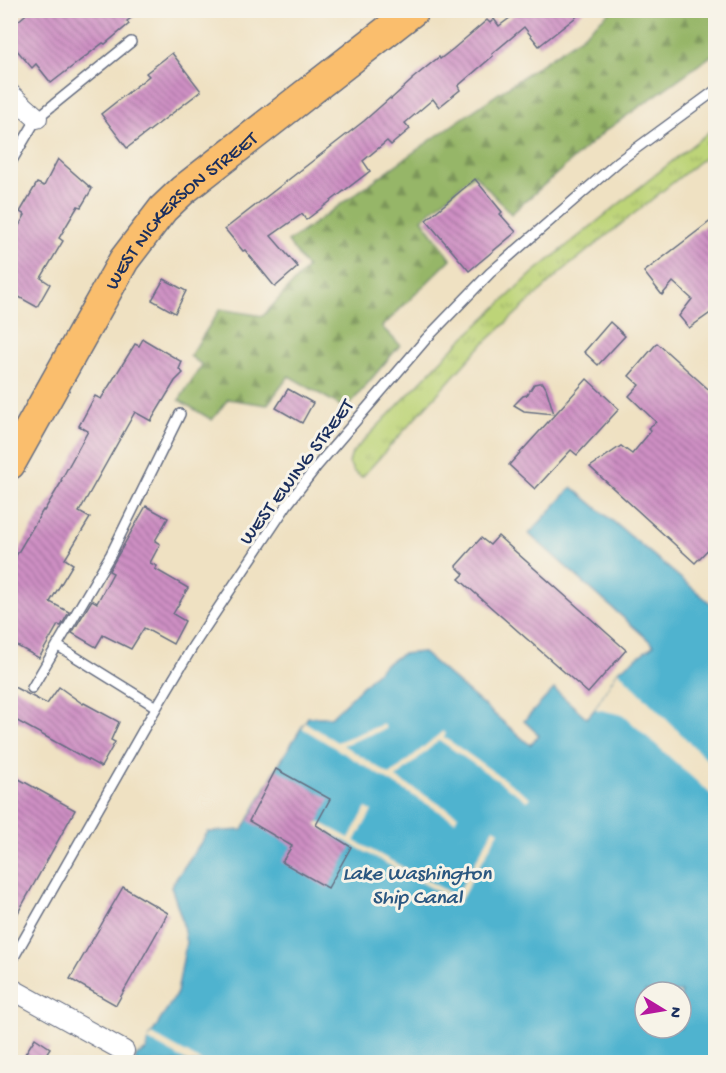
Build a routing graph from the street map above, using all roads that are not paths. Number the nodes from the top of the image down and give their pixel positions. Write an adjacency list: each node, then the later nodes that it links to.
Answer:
1 (414, 10): 8 (main road, WEST NICKERSON STREET)
2 (131, 42): 5 (lane)
3 (716, 90): 11 (lane, WEST EWING STREET)
4 (10, 94): 5 (street)
5 (37, 118): 6 (lane)
6 (10, 164)
7 (180, 414): 9 (lane)
8 (10, 464)
9 (58, 646): 10 (lane); 11 (lane)
10 (32, 688)
11 (156, 707): 12 (lane, WEST EWING STREET)
12 (10, 964)
13 (10, 987): 14 (street)
14 (124, 1051)

